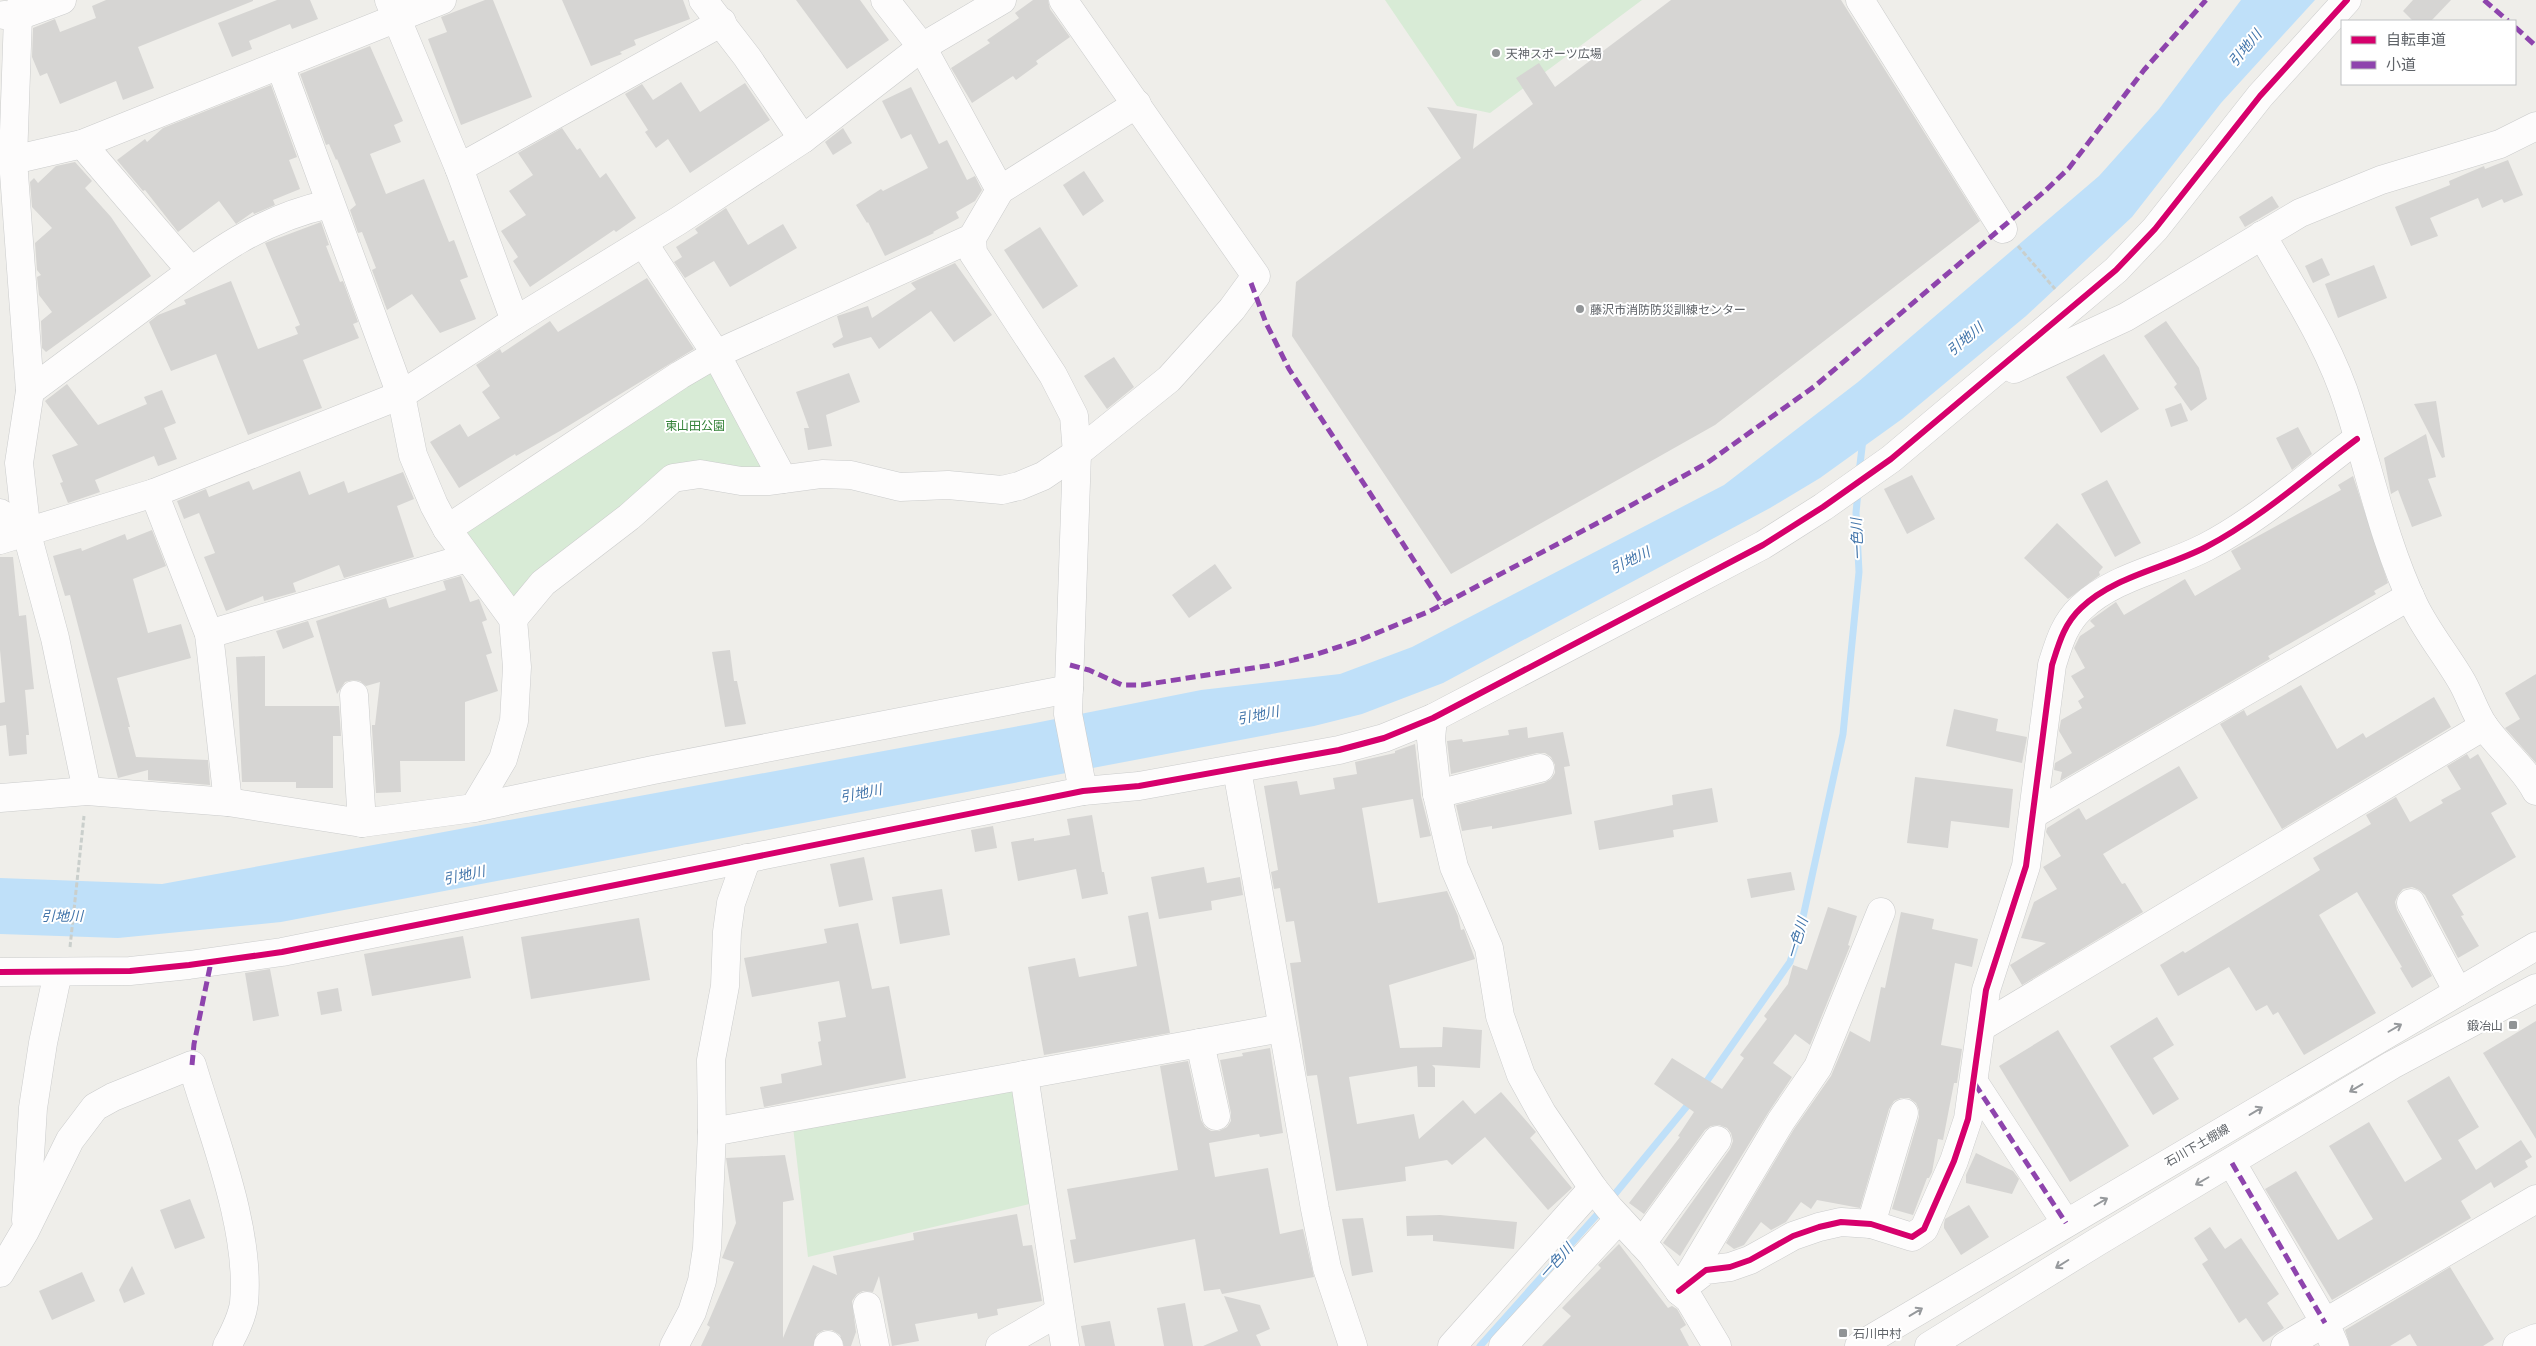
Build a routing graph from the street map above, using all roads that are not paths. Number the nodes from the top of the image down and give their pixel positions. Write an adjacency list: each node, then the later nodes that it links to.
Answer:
1 (62, 0): 10 (street)
2 (442, 0): 9 (street)
3 (703, 0): 11 (street)
4 (885, 0): 12 (street)
5 (1002, 0): 12 (street)
6 (1063, 0): 14 (street)
7 (1860, 0): 23 (street)
8 (2347, 0): 29 (street)
9 (393, 9): 13 (street); 19 (street)
10 (13, 10): 18 (street)
11 (722, 22): 16 (street); 19 (street)
12 (922, 47): 16 (street); 20 (street)
13 (280, 66): 17 (street); 21 (street)
14 (1137, 104): 20 (street); 33 (street)
15 (2536, 126): 22 (street)
16 (803, 139): 25 (street)
17 (82, 144): 18 (street); 26 (street)
18 (13, 160): 30 (street)
19 (459, 168): 27 (street)
20 (1000, 190): 24 (street)
21 (329, 204): 26 (street); 31 (street)
22 (2262, 235): 29 (street); 32 (street)
23 (2010, 237)
24 (972, 238): 28 (street); 33 (street)
25 (644, 244): 27 (street); 28 (street)
26 (192, 270): 30 (street)
27 (516, 320): 31 (street)
28 (716, 354): 34 (street); 37 (street)
29 (1983, 383): 46 (street)
30 (30, 391): 38 (street)
31 (401, 395): 35 (street); 37 (street)
32 (2357, 439): 41 (street); 57 (street)
33 (1077, 453): 34 (street); 45 (street)
34 (783, 479): 42 (street)
35 (154, 493): 38 (street); 43 (street)
36 (0, 513): 38 (street)
37 (446, 529): 40 (street)
38 (27, 534): 39 (street); 52 (street)
39 (0, 540)
40 (467, 558): 42 (street); 43 (street)
41 (2410, 596): 47 (street); 57 (street)
42 (514, 619): 56 (street)
43 (209, 634): 55 (street)
44 (354, 695): 58 (street)
45 (1068, 702): 51 (street); 56 (street)
46 (1433, 718): 49 (street); 53 (street)
47 (2484, 726): 50 (street); 67 (street)
48 (1540, 768): 53 (street)
49 (1237, 770): 51 (street); 68 (street)
50 (2533, 779)
51 (1082, 783): 59 (street)
52 (87, 791): 54 (street); 55 (street)
53 (1438, 794): 77 (street)
54 (0, 798)
55 (228, 802): 58 (street)
56 (474, 808): 58 (street)
57 (2034, 814): 67 (street)
58 (362, 823)
59 (747, 858): 63 (street); 74 (street)
60 (2410, 902): 66 (street)
61 (1881, 912): 85 (street)
62 (2536, 946): 66 (street, 石川下土棚線)
63 (64, 961): 64 (street); 82 (street)
64 (0, 972)
65 (2536, 988): 76 (street, one-way to 76)
66 (2458, 992): 80 (street, 石川下土棚線, one-way to 66)
67 (1983, 1026): 71 (street)
68 (1282, 1028): 69 (street); 95 (street)
69 (1200, 1043): 70 (street); 73 (street)
70 (1024, 1075): 74 (street); 87 (street)
71 (1975, 1084): 80 (street); 81 (street)
72 (1904, 1112): 81 (street)
73 (1216, 1116)
74 (712, 1132): 91 (street)
75 (1717, 1140): 83 (street)
76 (2232, 1163): 88 (street); 100 (street, one-way to 100)
77 (1593, 1188): 79 (street); 96 (street)
78 (2536, 1199): 88 (street)
79 (1614, 1214): 83 (street); 97 (street)
80 (2066, 1223): 99 (street, 石川下土棚線, one-way to 80)
81 (1871, 1224): 85 (street)
82 (25, 1231): 84 (street); 90 (street)
83 (1642, 1243): 85 (street)
84 (0, 1273)
85 (1679, 1292): 98 (street)
86 (867, 1306): 92 (street)
87 (1059, 1312): 93 (street); 94 (street)
88 (2330, 1335): 101 (street)
89 (2536, 1338): 102 (street)
90 (227, 1346)
91 (674, 1346)
92 (875, 1346)
93 (1000, 1346)
94 (1065, 1346)
95 (1353, 1346)
96 (1452, 1346)
97 (1503, 1346)
98 (1717, 1346)
99 (1859, 1346)
100 (1929, 1346)
101 (2285, 1346)
102 (2517, 1346)

